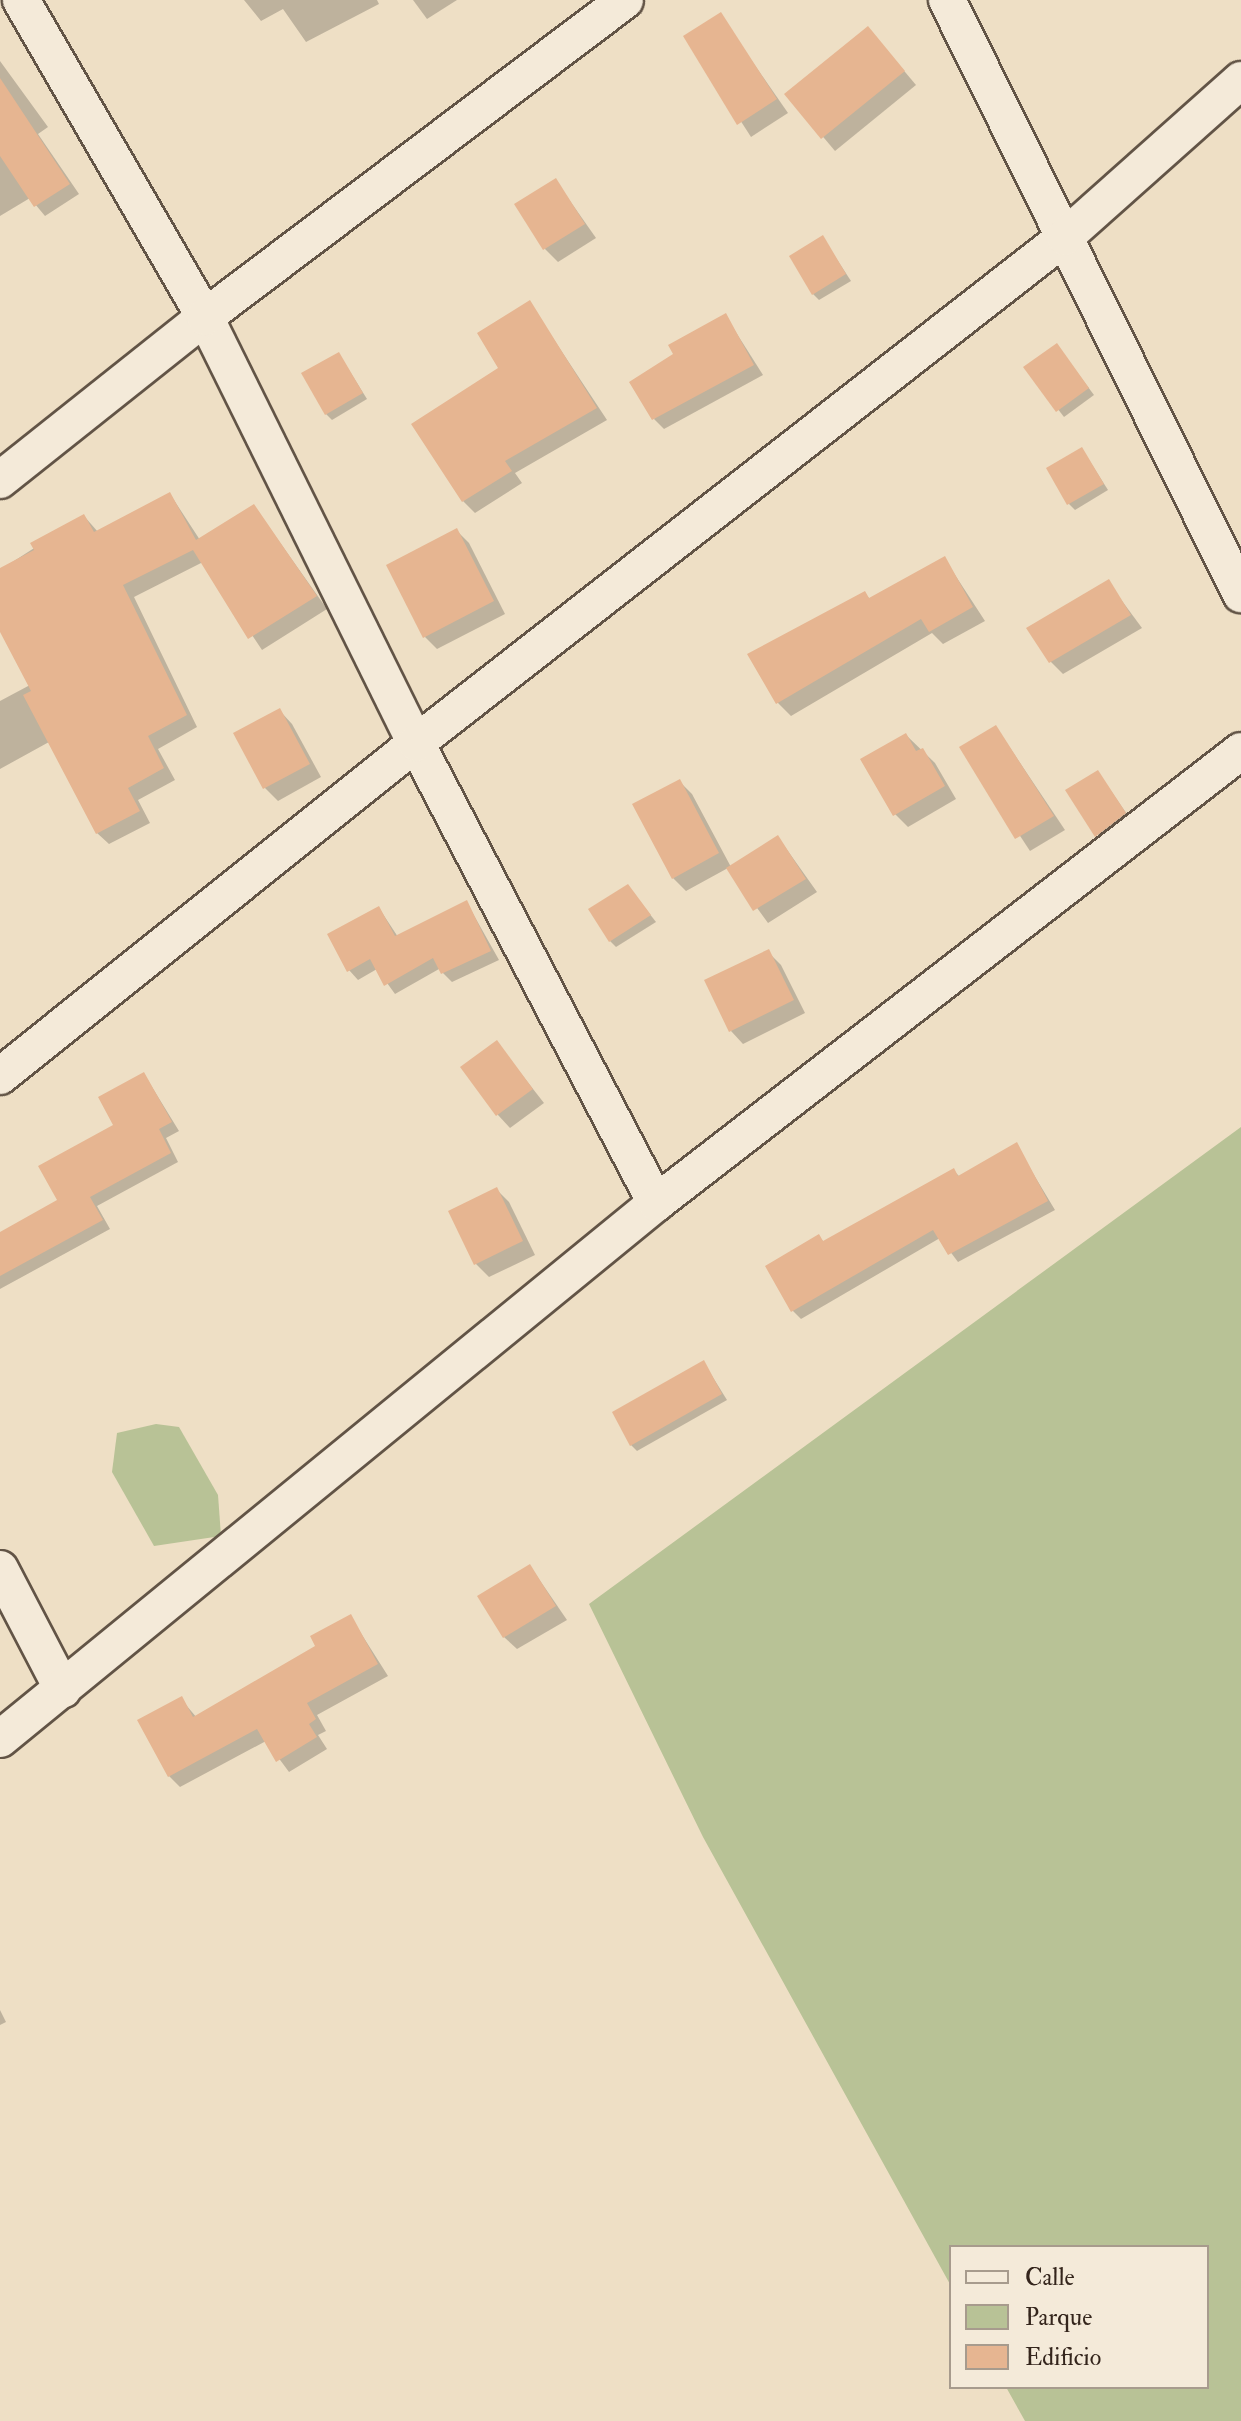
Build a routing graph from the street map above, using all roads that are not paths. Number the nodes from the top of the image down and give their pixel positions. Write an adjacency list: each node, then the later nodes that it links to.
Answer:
1 (21, 0): 6 (street)
2 (625, 0): 6 (street)
3 (947, 0): 5 (street)
4 (1241, 80): 5 (street)
5 (1065, 237): 8 (street); 9 (street)
6 (205, 317): 7 (street); 9 (street)
7 (0, 480)
8 (1241, 594)
9 (416, 743): 11 (street); 12 (street)
10 (1241, 751): 12 (street)
11 (0, 1076)
12 (656, 1203): 14 (street)
13 (0, 1569): 14 (street)
14 (63, 1690): 15 (street)
15 (0, 1739)

